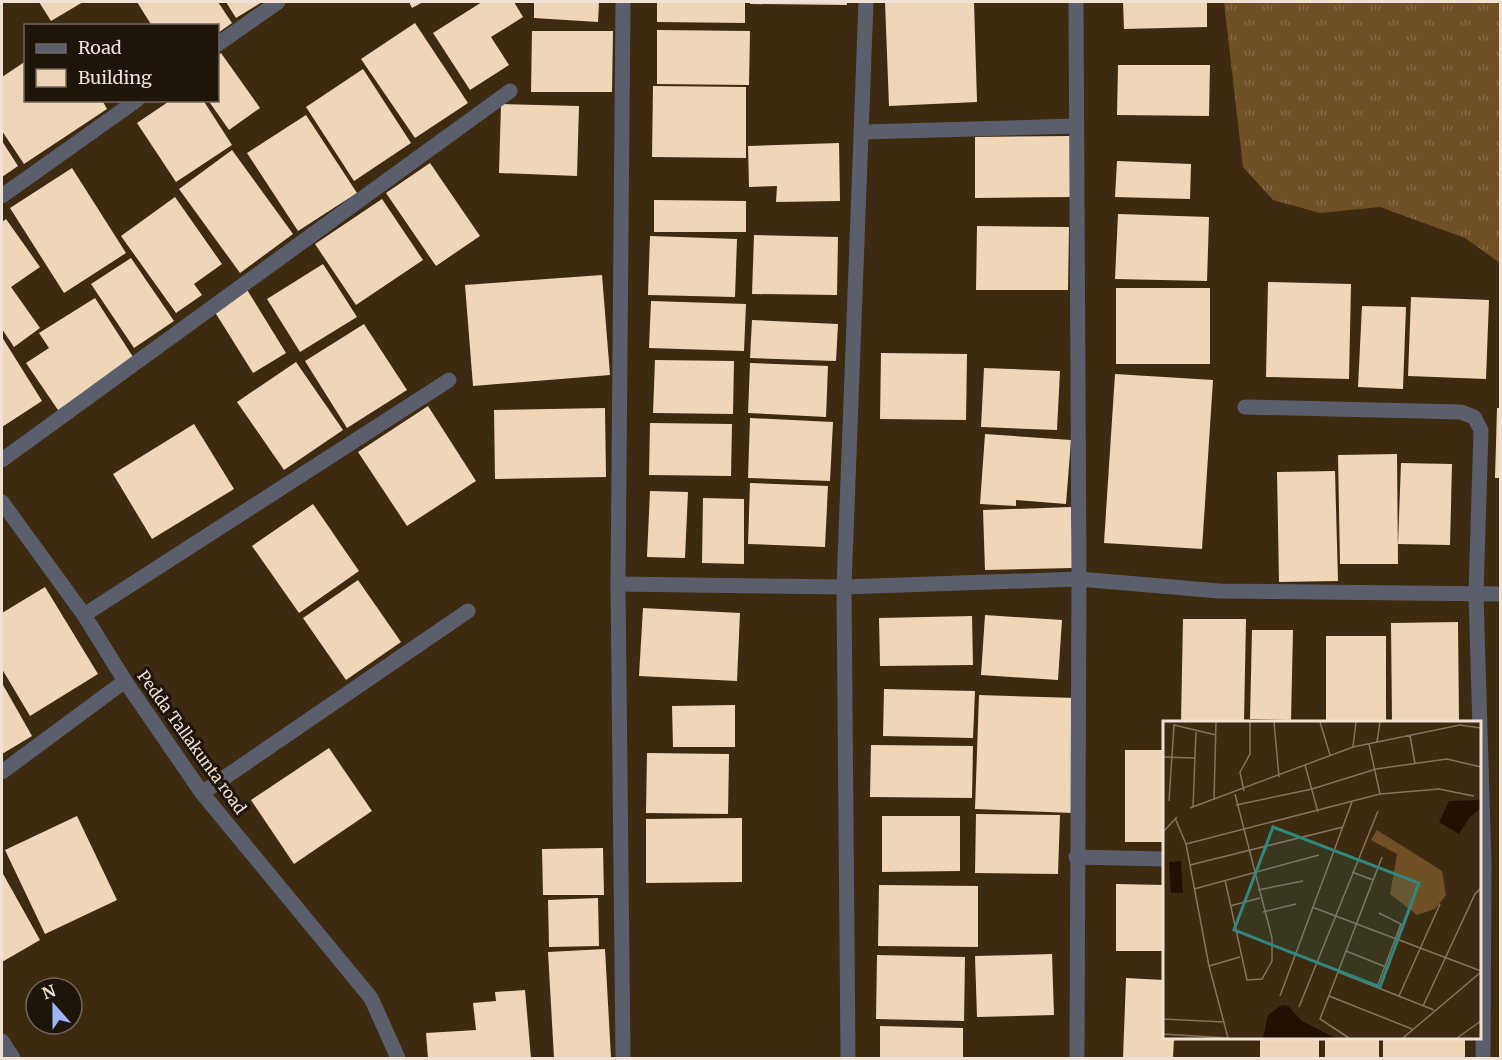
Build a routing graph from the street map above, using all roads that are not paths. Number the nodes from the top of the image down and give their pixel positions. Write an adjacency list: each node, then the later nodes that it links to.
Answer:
1 (278, 2): 5 (street)
2 (623, 2): 16 (street)
3 (866, 2): 9 (street)
4 (1076, 2): 8 (street)
5 (219, 43)
6 (510, 91): 13 (street)
7 (134, 102): 10 (street)
8 (1076, 126): 9 (street); 15 (street)
9 (863, 132): 17 (street)
10 (2, 196)
11 (449, 380): 21 (street)
12 (1245, 407): 18 (street)
13 (2, 460)
14 (2, 502): 21 (street, Pedda Tallakunta road)
15 (1079, 579): 17 (street); 18 (street); 27 (street)
16 (618, 584): 17 (street); 33 (street)
17 (844, 587): 34 (street)
18 (1476, 594): 19 (street); 23 (street)
19 (1500, 594)
20 (468, 611): 25 (street)
21 (84, 615): 22 (street, Pedda Tallakunta road)
22 (125, 681): 24 (street); 25 (street, Pedda Tallakunta road)
23 (1479, 721)
24 (2, 772)
25 (202, 793): 32 (street, Pedda Tallakunta road)
26 (1481, 819): 29 (street)
27 (1076, 857): 28 (street); 35 (street)
28 (1163, 859)
29 (1482, 864): 36 (street)
30 (2, 1041): 31 (street)
31 (13, 1059)
32 (398, 1059)
33 (623, 1059)
34 (848, 1059)
35 (1077, 1059)
36 (1483, 1059)

